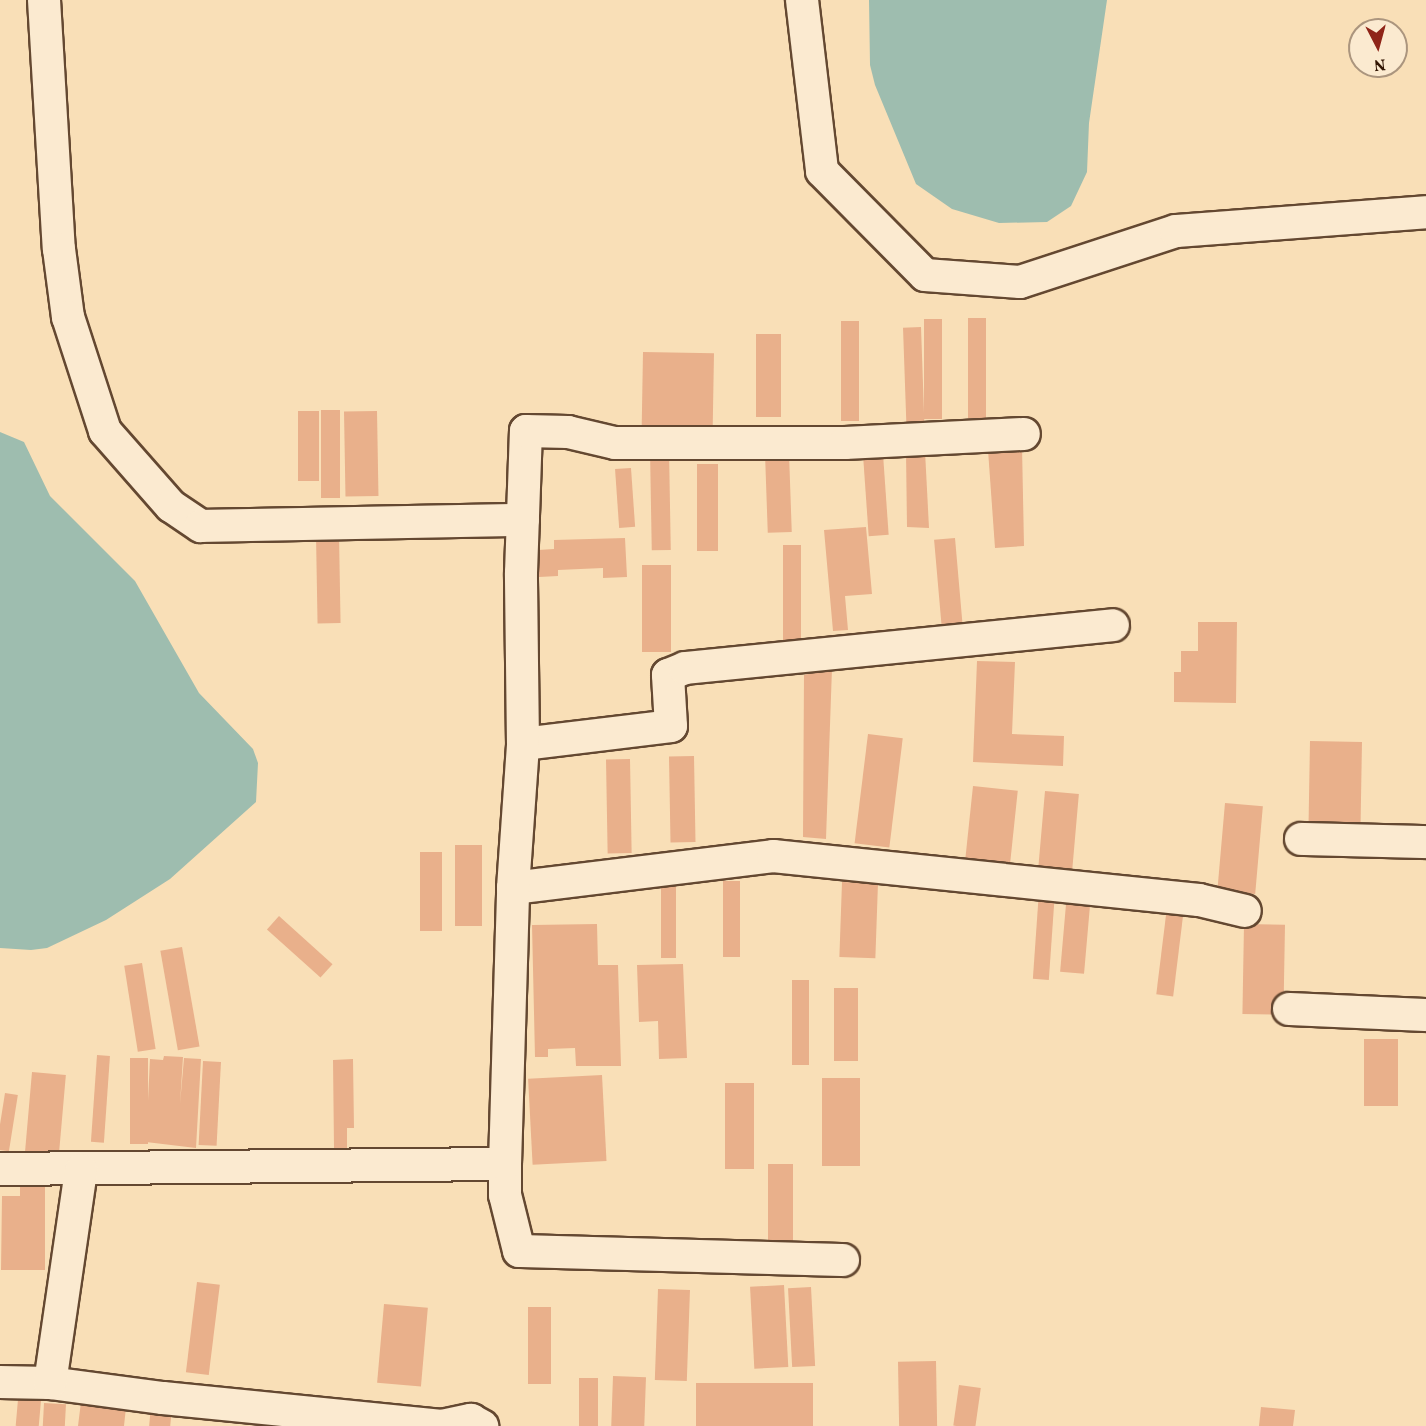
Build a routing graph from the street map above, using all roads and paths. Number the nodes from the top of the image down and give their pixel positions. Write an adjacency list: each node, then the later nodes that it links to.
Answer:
1 (44, 0): 5 (street)
2 (802, 0): 3 (street)
3 (1426, 212)
4 (1024, 434): 5 (street)
5 (523, 520): 7 (street)
6 (1113, 625): 7 (street)
7 (523, 744): 10 (street)
8 (1301, 839): 9 (street)
9 (1426, 842)
10 (513, 888): 11 (street); 14 (street)
11 (1245, 911)
12 (1290, 1009): 13 (street)
13 (1426, 1015)
14 (505, 1164): 16 (street); 17 (street)
15 (0, 1169): 16 (street)
16 (81, 1170): 19 (street)
17 (843, 1260)
18 (0, 1382): 19 (street)
19 (50, 1383): 20 (street)
20 (482, 1426)

